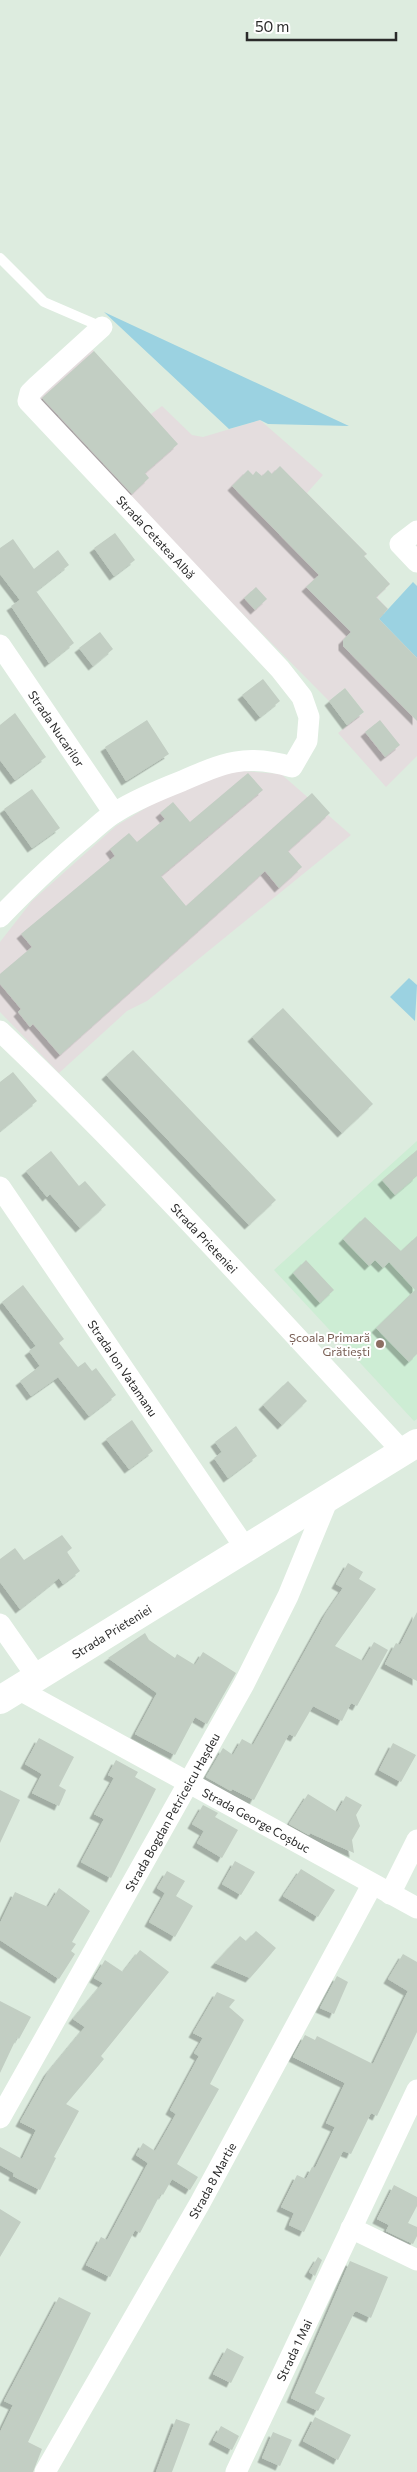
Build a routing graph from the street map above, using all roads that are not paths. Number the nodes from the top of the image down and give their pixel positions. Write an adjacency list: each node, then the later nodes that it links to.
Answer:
1 (0, 258): 2 (lane)
2 (102, 327): 6 (street, Strada Cetatea Albă)
3 (417, 531): 4 (street)
4 (417, 562)
5 (0, 645): 6 (street, Strada Nucarilor)
6 (114, 813): 7 (street)
7 (0, 916)
8 (0, 1031): 10 (street, Strada Prieteniei)
9 (0, 1187): 12 (street, Strada Ion Vatamanu)
10 (410, 1448): 11 (street, Strada Prieteniei)
11 (328, 1499): 12 (street, Strada Prieteniei); 15 (street, Strada Bogdan Petriceicu Hașdeu)
12 (246, 1550): 14 (street, Strada Prieteniei)
13 (0, 1624): 14 (street)
14 (18, 1689): 15 (street, Strada George Coșbuc)
15 (189, 1782): 17 (street, Strada George Coșbuc); 20 (street, Strada Bogdan Petriceicu Hașdeu)
16 (417, 1840): 17 (street, Strada 8 Martie)
17 (381, 1889): 18 (street, Strada George Coșbuc); 23 (street, Strada 8 Martie)
18 (417, 1908)
19 (417, 2090): 21 (street, Strada 1 Mai)
20 (0, 2118)
21 (351, 2228): 22 (street); 24 (street, Strada 1 Mai)
22 (417, 2260)
23 (46, 2472)
24 (236, 2472)

